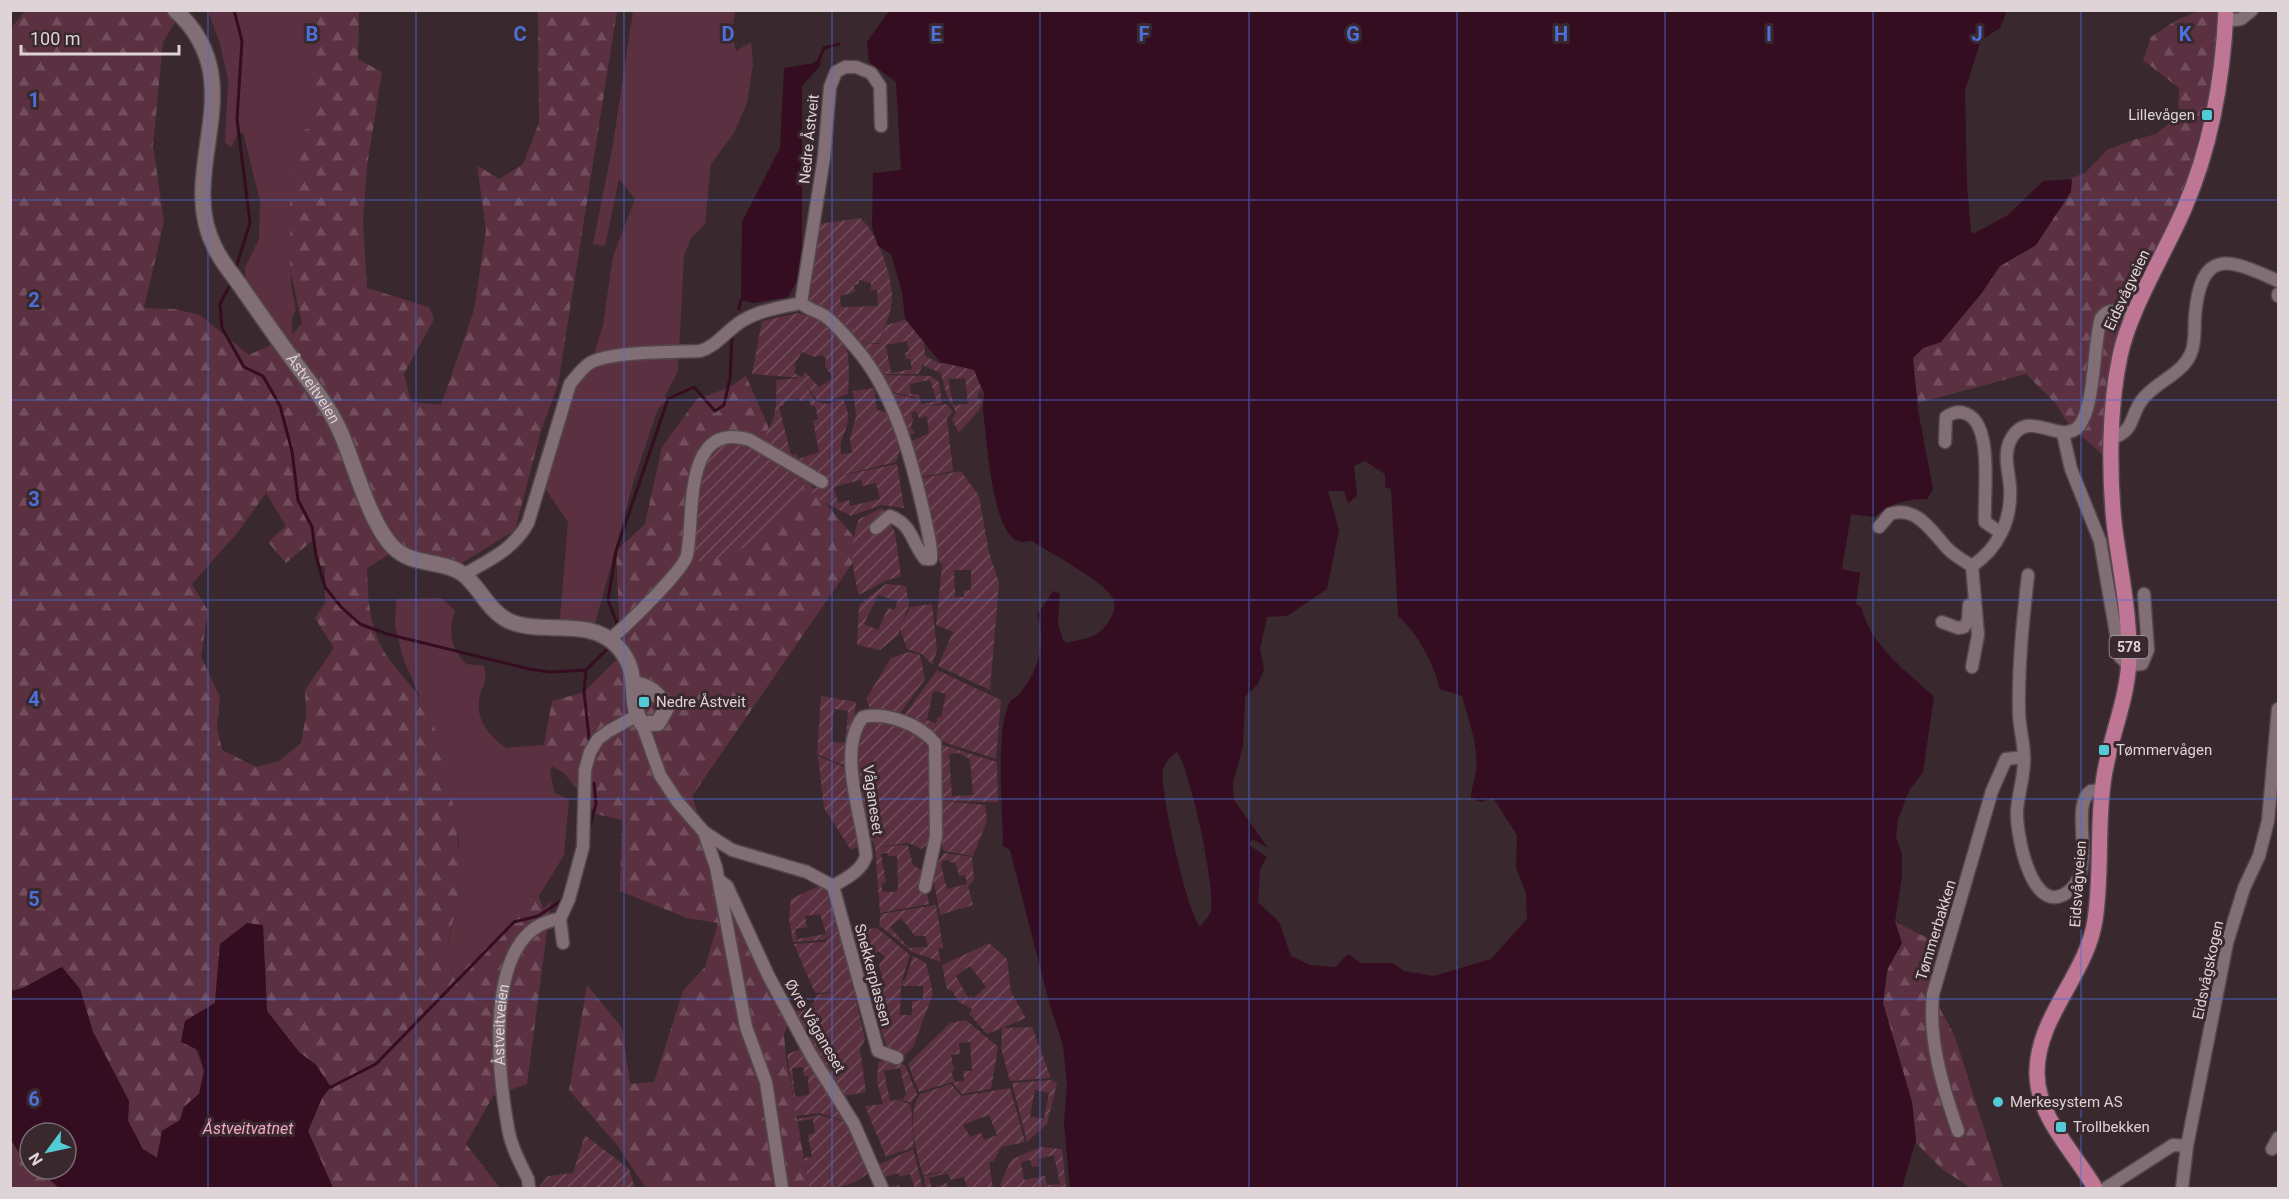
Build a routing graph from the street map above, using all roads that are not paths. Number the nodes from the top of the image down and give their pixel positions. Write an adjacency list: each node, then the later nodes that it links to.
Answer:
1 (176, 10): 16 (street, Åstveitveien)
2 (2252, 10): 3 (street)
3 (2226, 16): 7 (main road, Eidsvågveien / 578)
4 (881, 126): 6 (street, Nedre Åstveit)
5 (2278, 281): 9 (street)
6 (801, 303): 13 (street); 16 (street)
7 (2135, 315): 8 (street); 9 (main road, Eidsvågveien / 578)
8 (2063, 434): 14 (street); 21 (street)
9 (2113, 438): 21 (main road, Eidsvågveien / 578)
10 (1946, 442): 14 (street)
11 (822, 482): 20 (street)
12 (1879, 527): 15 (street)
13 (876, 528)
14 (2001, 534): 15 (street)
15 (1972, 566): 19 (street); 22 (street)
16 (463, 575): 20 (street, Åstveitveien)
17 (2028, 575): 26 (street)
18 (2144, 594): 21 (street)
19 (1942, 622)
20 (616, 639): 23 (street)
21 (2129, 665): 27 (main road, Eidsvågveien / 578)
22 (1972, 667)
23 (635, 684): 25 (street); 25 (street)
24 (2278, 710): 36 (street, Eidsvågskogen)
25 (639, 720): 28 (street); 32 (street)
26 (2024, 757): 27 (street); 35 (street, Tømmerbakken)
27 (2102, 790): 40 (main road, Eidsvågveien / 578)
28 (704, 832): 29 (street); 30 (street)
29 (719, 880): 38 (street); 39 (street, Øvre Våganeset)
30 (832, 886): 31 (street, Våganeset); 34 (street, Snekkerplassen)
31 (925, 887)
32 (560, 919): 33 (street); 37 (street, Åstveitveien)
33 (562, 943)
34 (897, 1058)
35 (1959, 1131)
36 (2187, 1146): 41 (street); 42 (street, Eidsvågskogen)
37 (529, 1188)
38 (782, 1188)
39 (882, 1188)
40 (2095, 1188)
41 (2106, 1188)
42 (2182, 1188)

